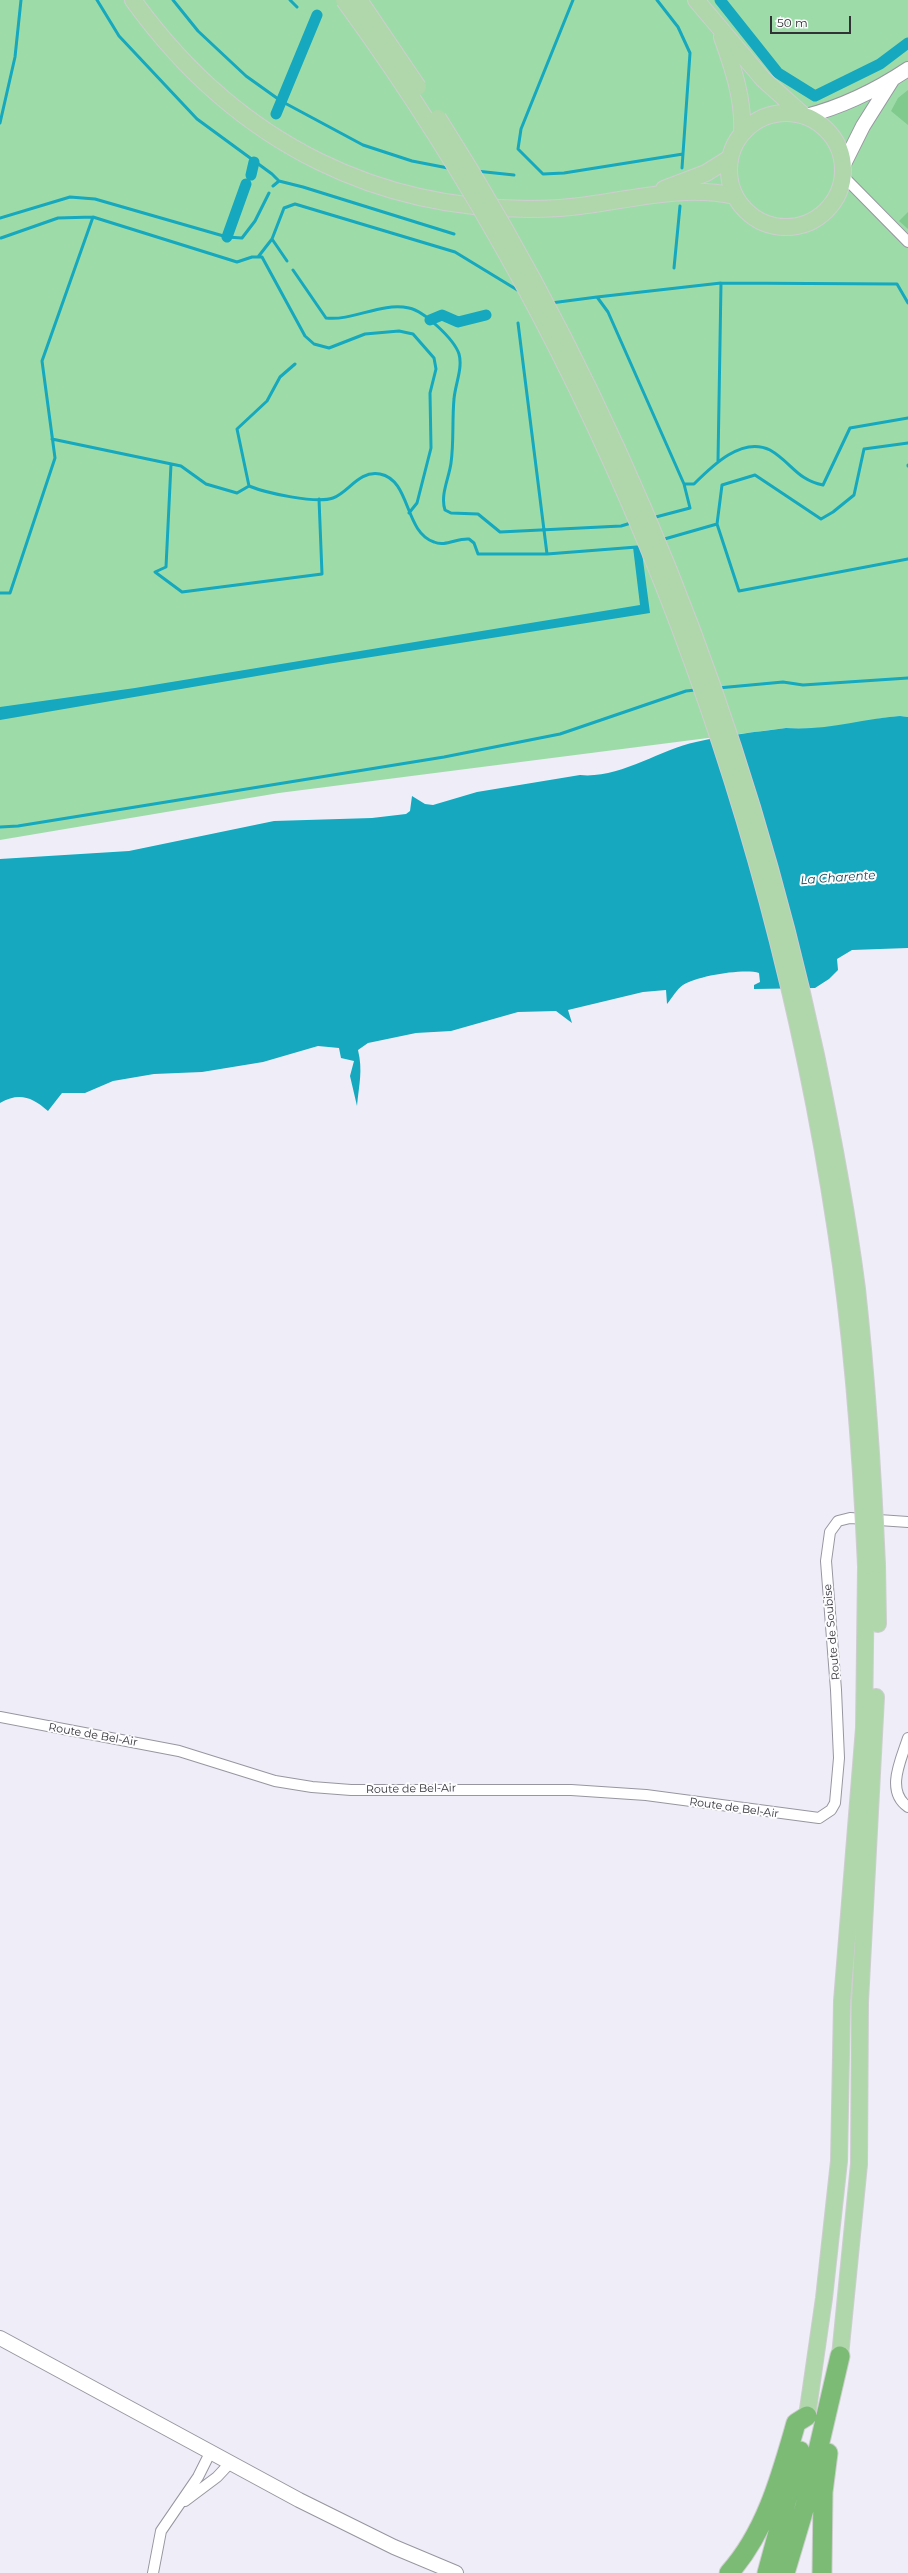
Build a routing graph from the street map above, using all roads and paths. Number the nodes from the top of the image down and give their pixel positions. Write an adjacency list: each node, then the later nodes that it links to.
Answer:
1 (133, 0): 12 (main road)
2 (344, 0): 16 (main road, bridge)
3 (359, 0): 16 (main road, bridge)
4 (696, 0): 5 (main road)
5 (720, 30): 8 (main road); 9 (main road)
6 (908, 68): 7 (main road)
7 (893, 79): 8 (main road); 11 (main road)
8 (804, 116): 9 (main road); 11 (main road)
9 (742, 133): 10 (main road)
10 (730, 158): 12 (main road); 13 (main road)
11 (843, 171): 13 (main road); 14 (street)
12 (652, 194): 13 (main road)
13 (735, 196)
14 (908, 242)
15 (908, 1522): 20 (street, Route de Soubise)
16 (872, 1566): 22 (main road); 23 (main road)
17 (0, 1717): 20 (street, Route de Bel-Air)
18 (908, 1738): 19 (street)
19 (908, 1808)
20 (827, 1814)
21 (0, 2338): 24 (main road)
22 (840, 2356): 31 (highway); 32 (highway)
23 (807, 2416): 29 (highway); 30 (highway)
24 (211, 2451): 25 (main road); 26 (street)
25 (231, 2462): 26 (street); 28 (main road)
26 (176, 2508): 27 (street)
27 (153, 2573)
28 (456, 2573)
29 (729, 2573)
30 (768, 2573)
31 (785, 2573)
32 (822, 2573)

